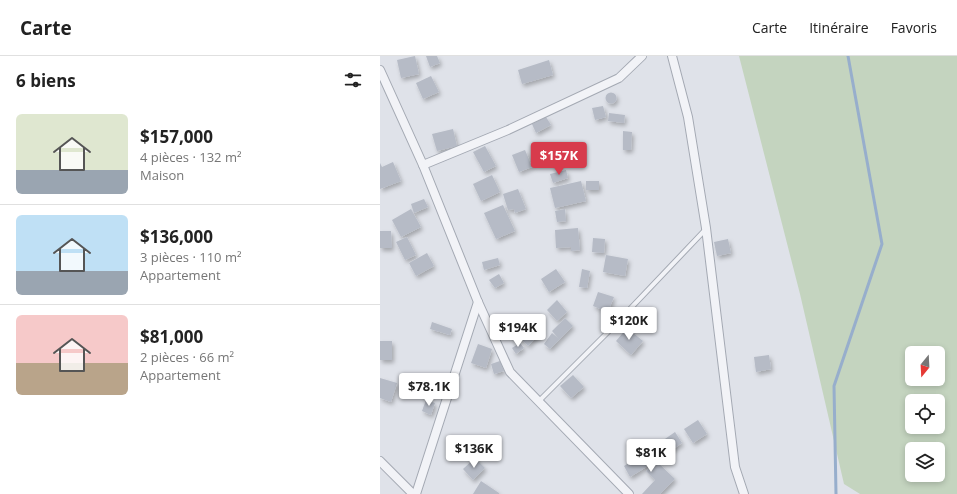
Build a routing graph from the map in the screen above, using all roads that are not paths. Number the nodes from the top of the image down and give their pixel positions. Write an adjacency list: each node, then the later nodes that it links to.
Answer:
1 (642, 56): 4 (street)
2 (672, 56): 5 (street)
3 (380, 70): 4 (street)
4 (423, 165): 6 (street)
5 (706, 228): 7 (lane); 11 (street)
6 (478, 302): 7 (street); 9 (street)
7 (538, 402): 10 (street)
8 (380, 461): 9 (street)
9 (415, 494)
10 (630, 494)
11 (744, 494)

